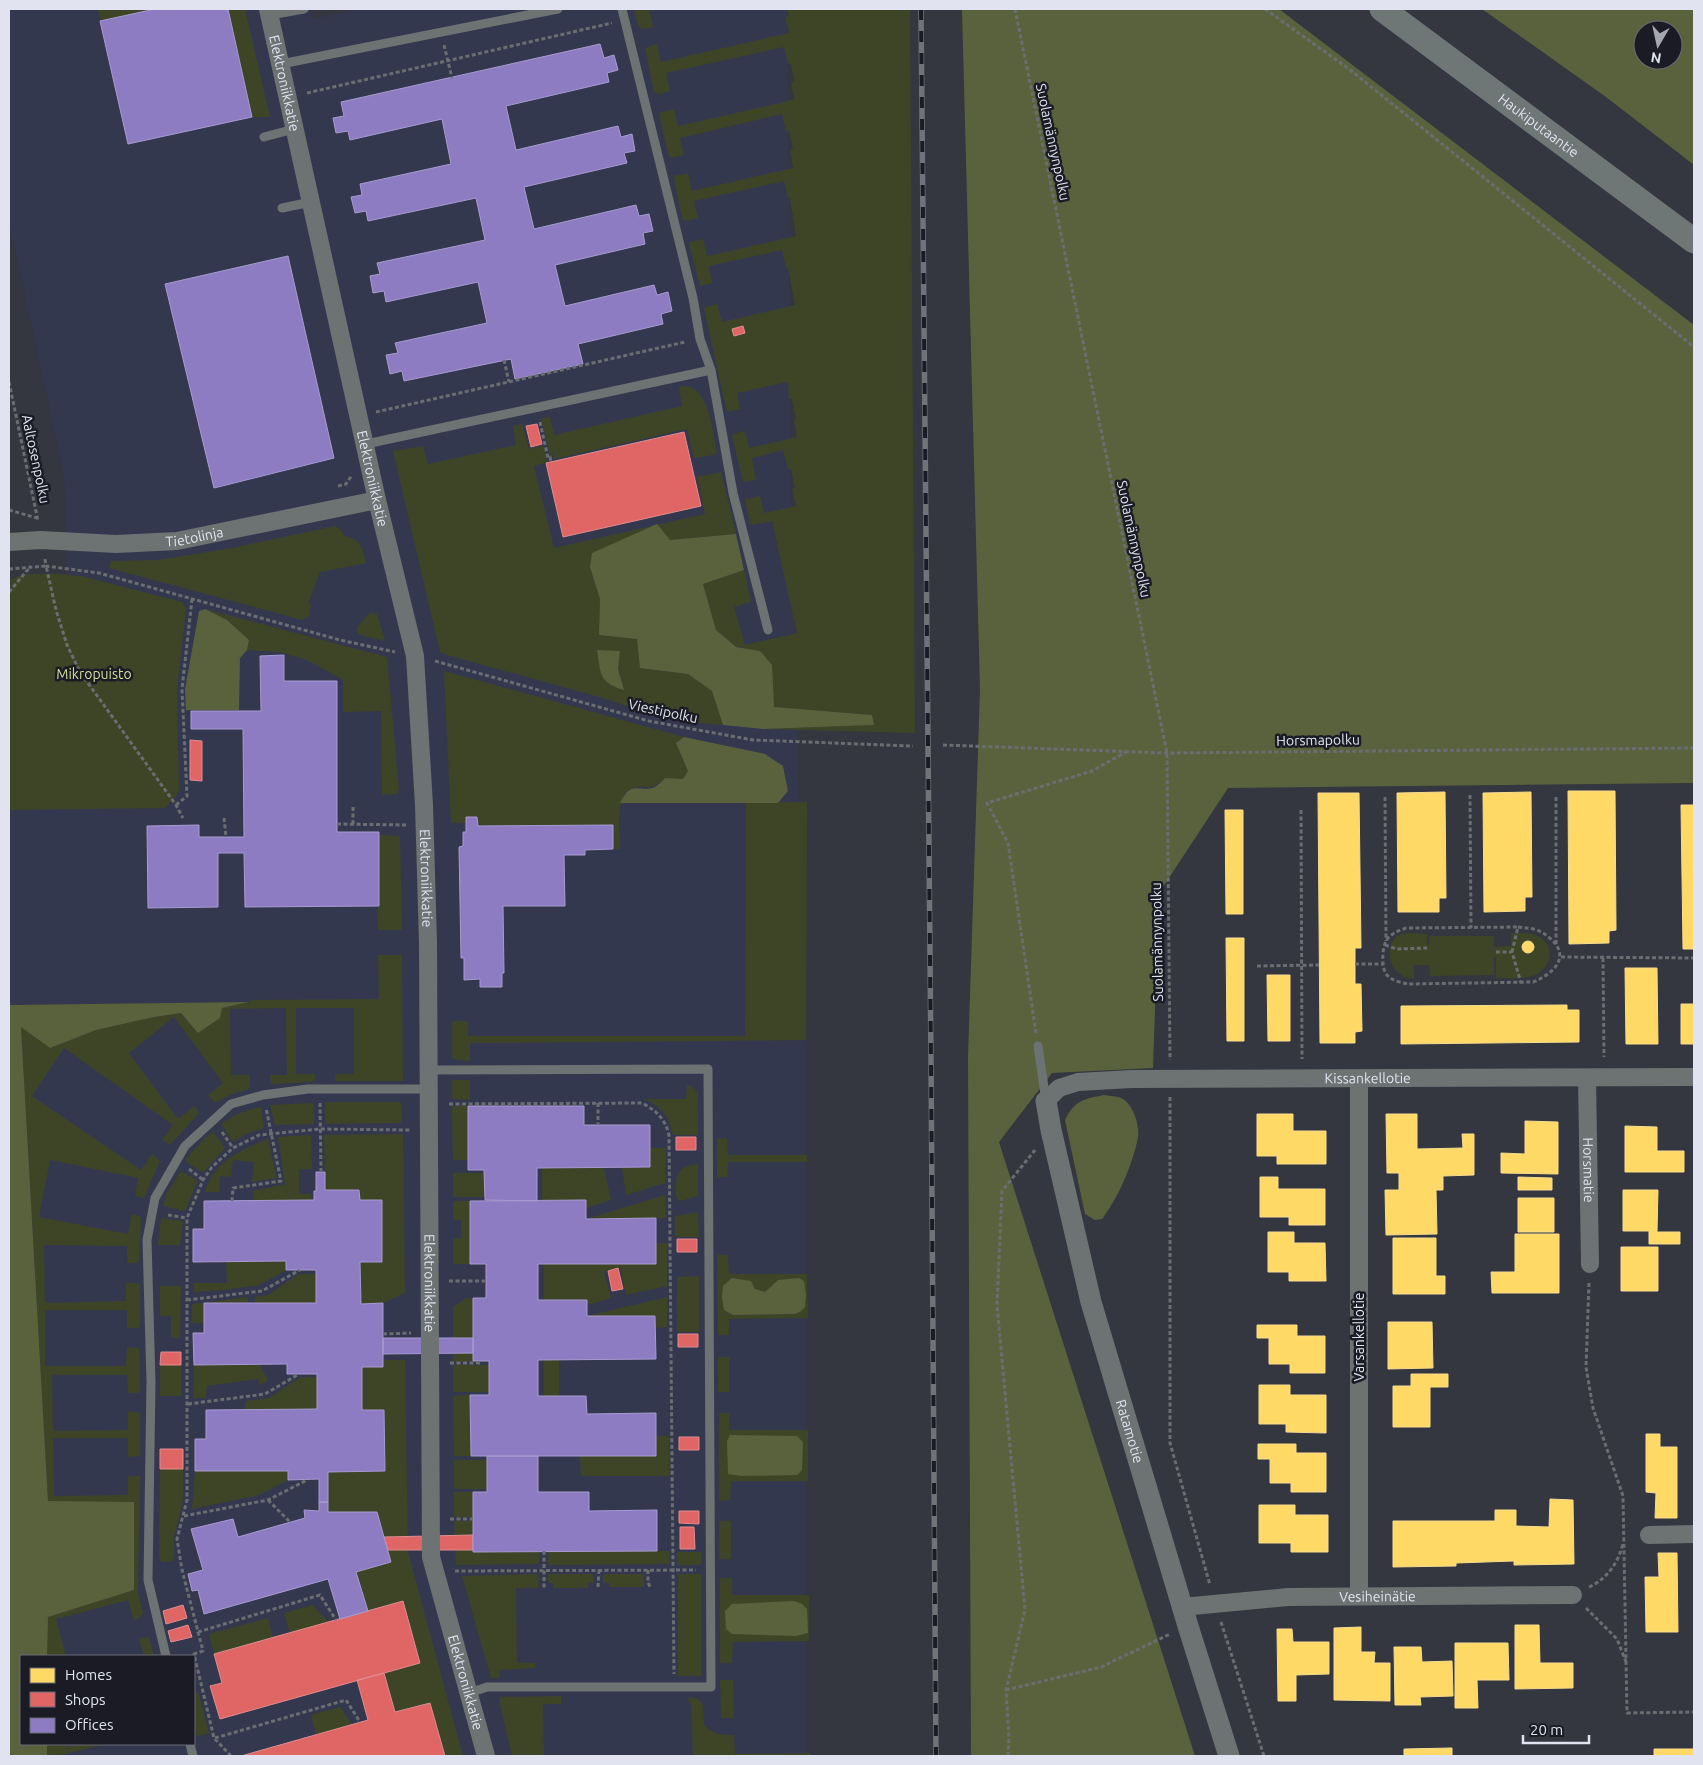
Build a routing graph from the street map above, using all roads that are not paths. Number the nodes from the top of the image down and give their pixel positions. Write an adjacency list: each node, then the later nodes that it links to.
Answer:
1 (304, 9): 5 (lane)
2 (558, 9): 6 (lane)
3 (622, 9): 12 (lane)
4 (1382, 9): 11 (main road, Haukiputaantie)
5 (269, 12): 6 (street, Elektroniikkatie)
6 (281, 64): 7 (street, Elektroniikkatie)
7 (294, 129): 8 (lane); 9 (street, Elektroniikkatie)
8 (264, 137)
9 (311, 202): 10 (lane); 13 (street, Elektroniikkatie)
10 (282, 208)
11 (1694, 241)
12 (710, 370): 13 (lane); 16 (lane)
13 (366, 444): 14 (street, Elektroniikkatie)
14 (369, 501): 15 (street, Tietolinja); 18 (street, Elektroniikkatie)
15 (9, 542)
16 (768, 630)
17 (1038, 1046): 23 (lane)
18 (428, 1070): 22 (street, Elektroniikkatie); 31 (lane)
19 (1595, 1077): 20 (street, Kissankellotie); 21 (street, Kissankellotie); 24 (street, Horsmatie)
20 (1694, 1077)
21 (1359, 1078): 23 (street, Kissankellotie); 28 (street, Varsankellotie)
22 (429, 1089): 30 (lane); 31 (street, Elektroniikkatie)
23 (1046, 1102): 29 (street, Ratamotie)
24 (1590, 1264)
25 (1694, 1534): 26 (street)
26 (1649, 1535)
27 (1573, 1595): 28 (street, Vesiheinätie)
28 (1359, 1596): 29 (street, Vesiheinätie)
29 (1185, 1616): 33 (street, Ratamotie)
30 (166, 1655)
31 (469, 1693): 32 (street, Elektroniikkatie)
32 (486, 1756)
33 (1229, 1756)

